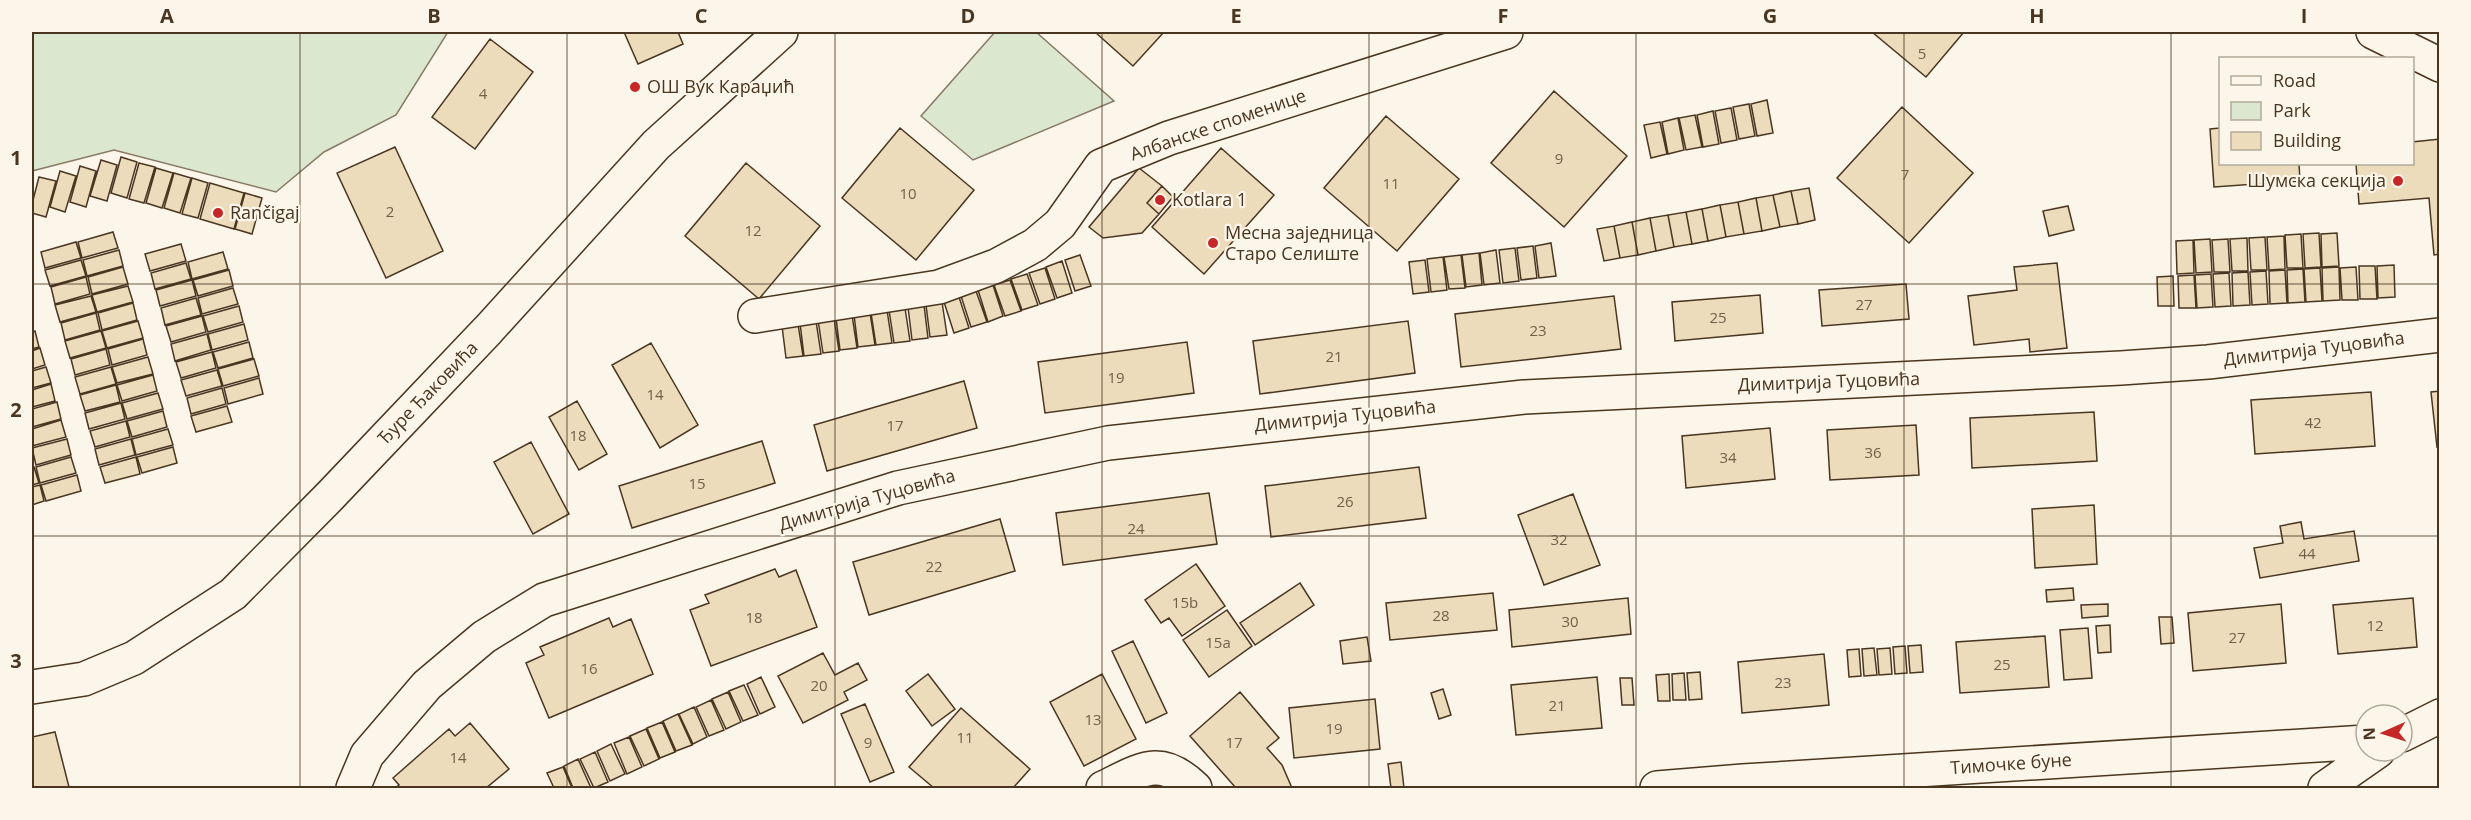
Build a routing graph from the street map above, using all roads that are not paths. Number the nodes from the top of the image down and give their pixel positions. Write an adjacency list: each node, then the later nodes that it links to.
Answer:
1 (781, 32): 7 (street, Ђуре Ђаковића)
2 (1506, 32): 5 (street, Албанске споменице)
3 (2373, 32): 4 (street)
4 (2439, 65)
5 (756, 316)
6 (2439, 335): 12 (street, Димитрија Туцовића)
7 (32, 687)
8 (2439, 716): 9 (street)
9 (2414, 729)
10 (2354, 742): 15 (street, Тимочке буне)
11 (2361, 763): 16 (street)
12 (353, 789)
13 (1103, 789): 14 (street)
14 (1195, 789)
15 (1657, 789)
16 (2325, 789)

